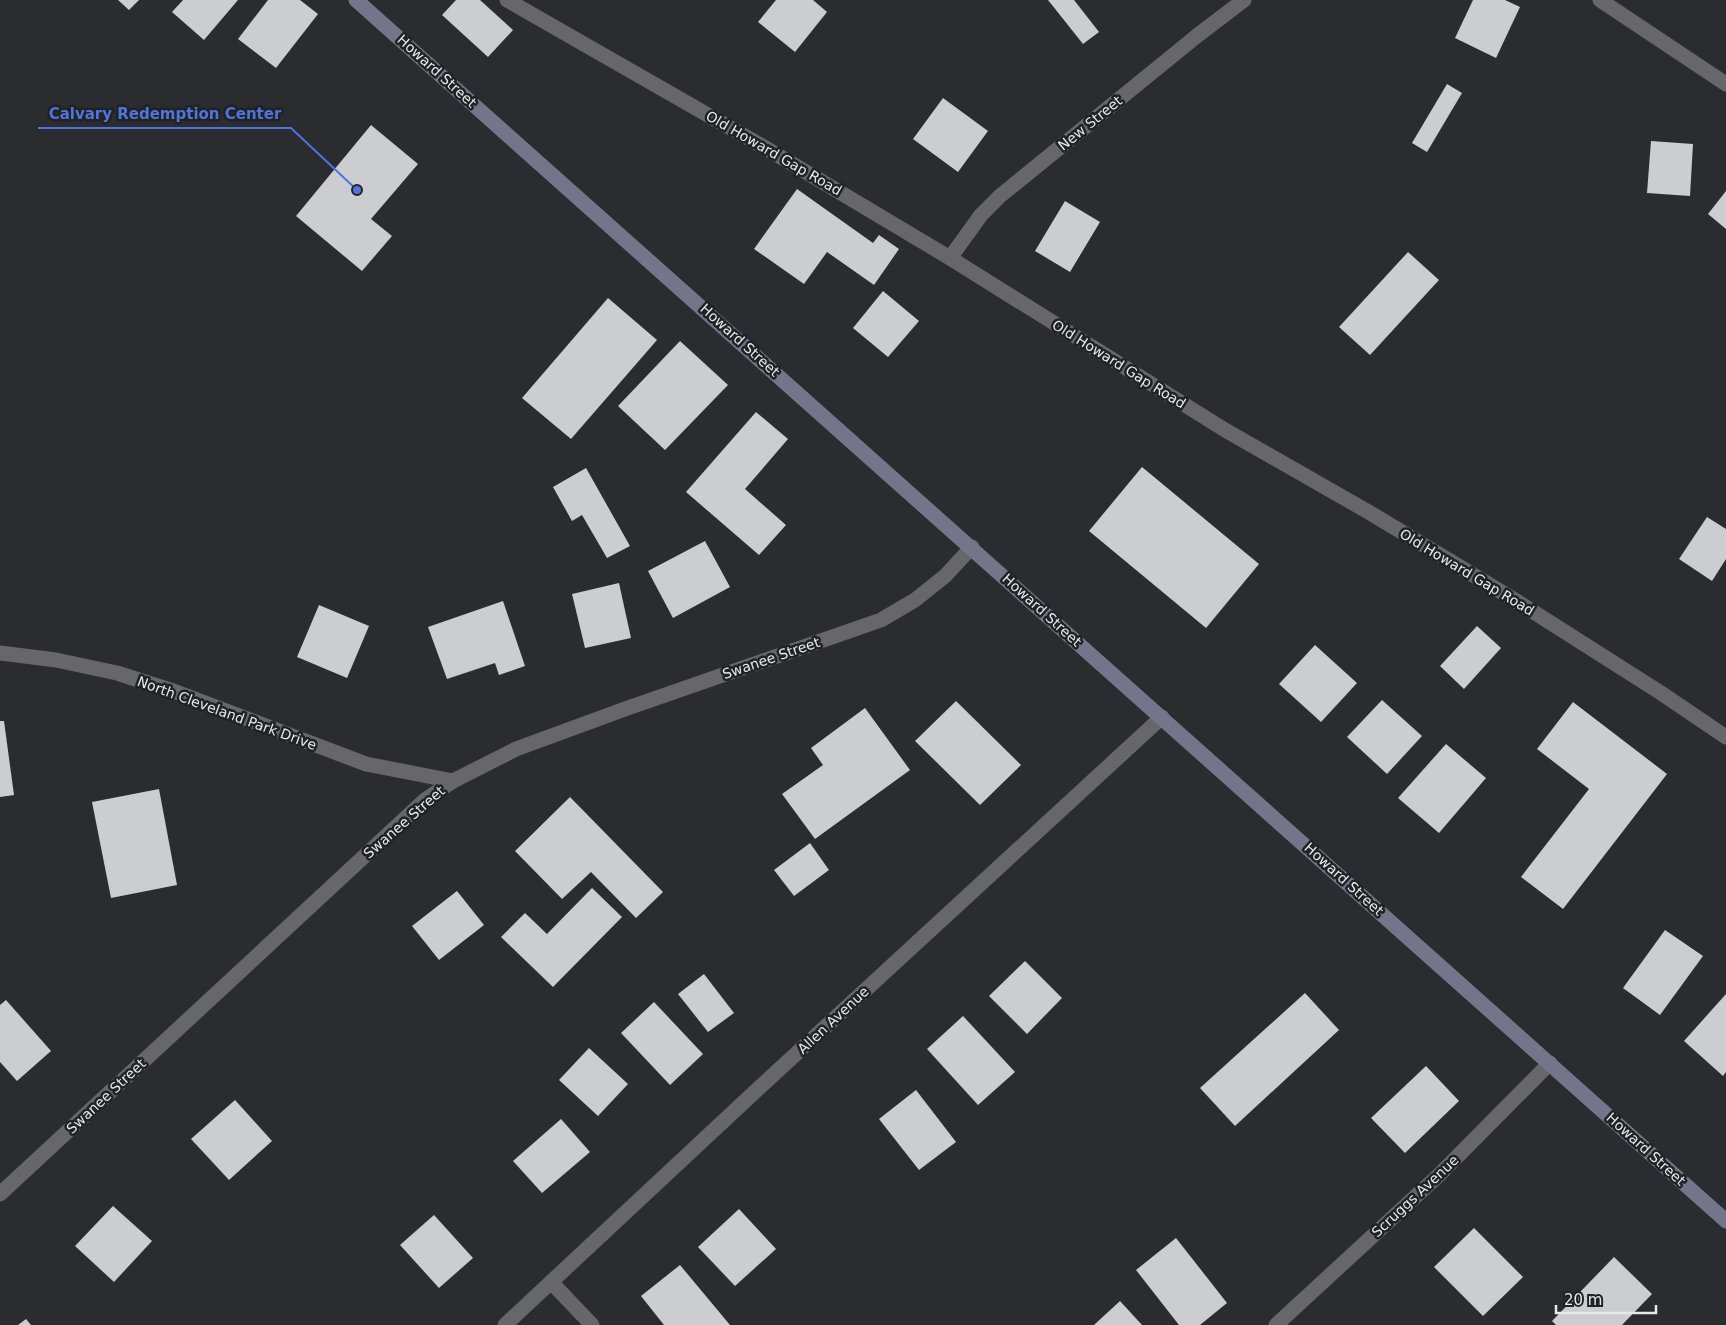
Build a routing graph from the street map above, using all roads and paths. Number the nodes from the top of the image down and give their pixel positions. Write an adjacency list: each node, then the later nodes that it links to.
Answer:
1 (356, 0): 7 (street, Howard Street)
2 (508, 0): 6 (street, Old Howard Gap Road)
3 (1244, 0): 6 (street, New Street)
4 (1600, 0): 5 (street)
5 (1726, 84)
6 (950, 258): 10 (street, Old Howard Gap Road)
7 (972, 547): 9 (street, Howard Street); 11 (street, Swanee Street)
8 (0, 653): 11 (street, North Cleveland Park Drive)
9 (1162, 717): 12 (street, Howard Street); 15 (street, Allen Avenue)
10 (1726, 737)
11 (453, 781): 13 (street, Swanee Street)
12 (1550, 1063): 14 (street, Howard Street); 18 (street, Scruggs Avenue)
13 (0, 1194)
14 (1726, 1221)
15 (551, 1282): 16 (street, Allen Avenue); 17 (street)
16 (504, 1325)
17 (592, 1325)
18 (1276, 1325)

